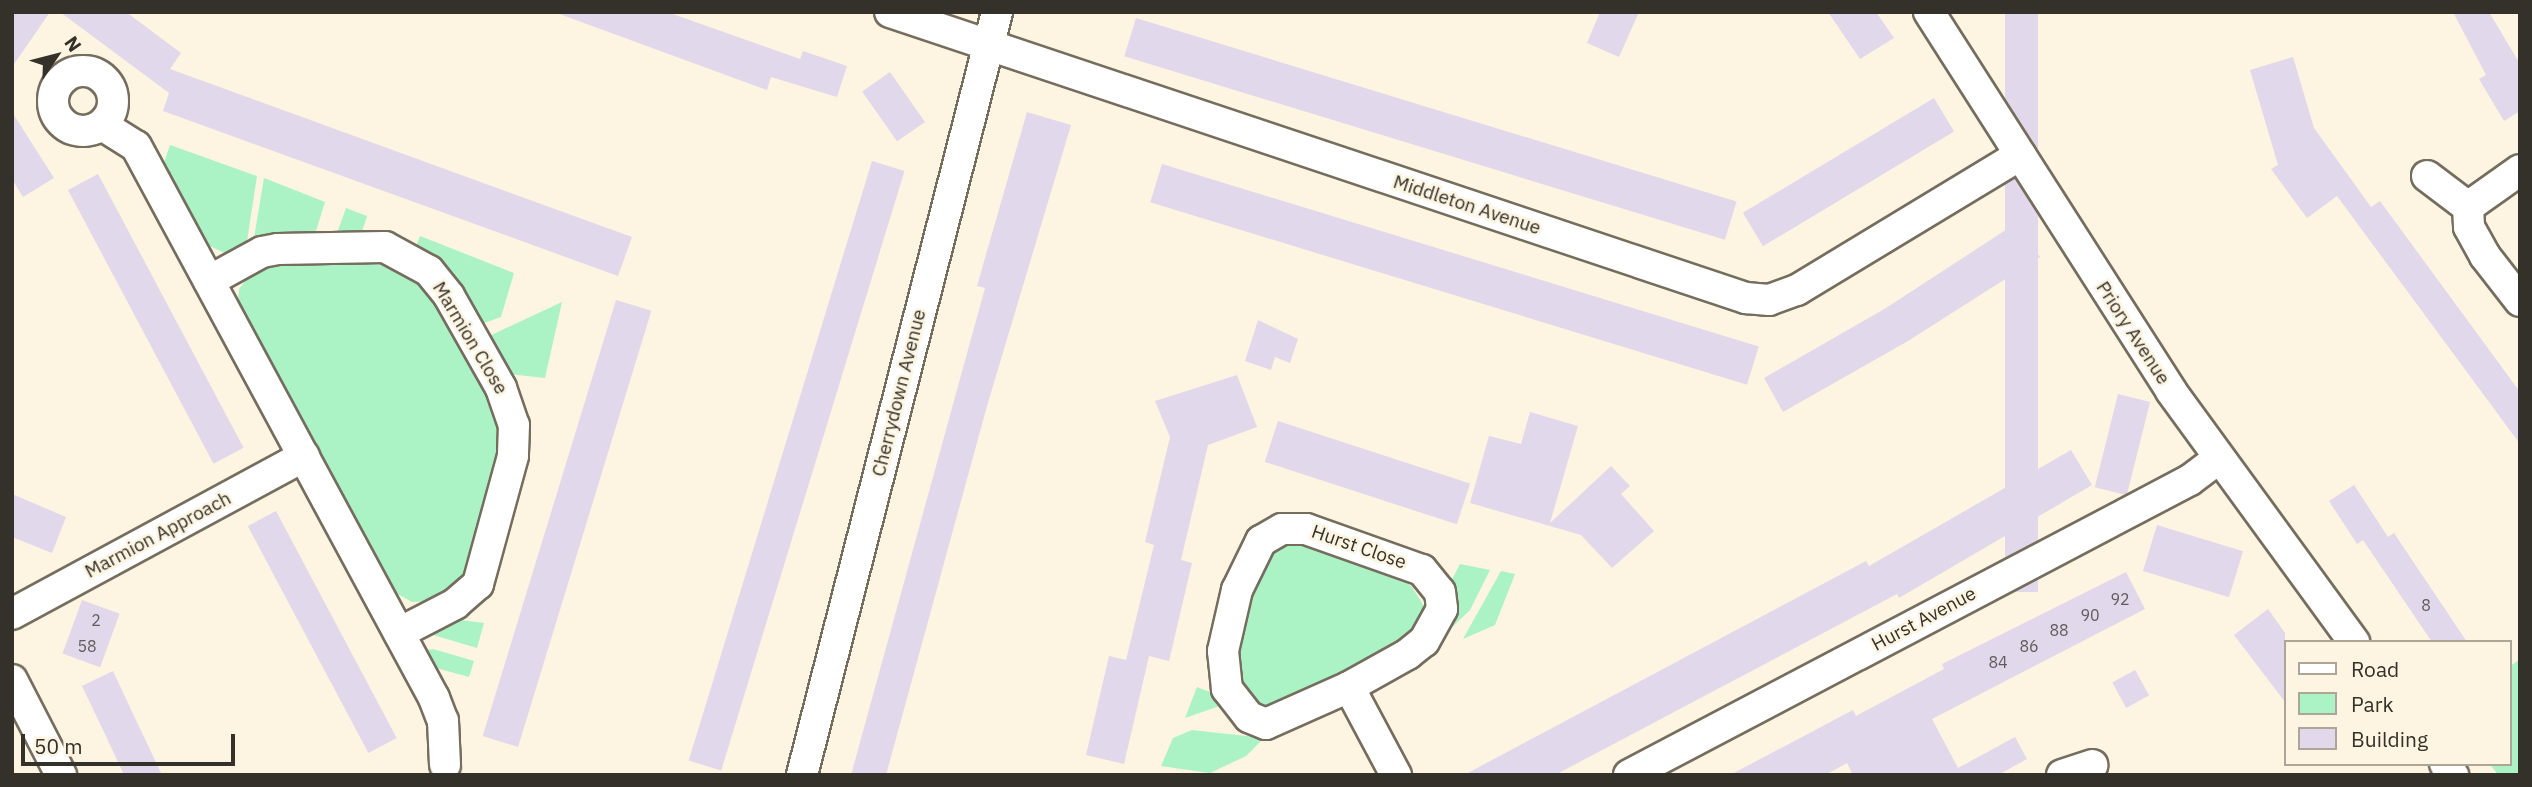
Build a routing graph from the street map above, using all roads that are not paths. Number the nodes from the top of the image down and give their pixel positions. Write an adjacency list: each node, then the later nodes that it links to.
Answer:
1 (890, 12): 4 (street, Middleton Avenue)
2 (997, 12): 4 (street, Cherrydown Avenue)
3 (1929, 12): 6 (street, Priory Avenue)
4 (989, 45): 6 (street, Middleton Avenue); 22 (street, Cherrydown Avenue)
5 (102, 125): 10 (street)
6 (2020, 155): 13 (street, Priory Avenue)
7 (2520, 170): 9 (street)
8 (2427, 176): 9 (street)
9 (2468, 207): 11 (street)
10 (209, 281): 12 (street); 15 (street, Marmion Close)
11 (2520, 301)
12 (304, 456): 14 (street, Marmion Approach); 15 (street)
13 (2217, 460): 16 (street, Priory Avenue); 24 (street, Hurst Avenue)
14 (12, 614)
15 (399, 633): 20 (street)
16 (2352, 640)
17 (12, 680): 21 (street)
18 (1349, 687): 18 (street, Hurst Close); 23 (street)
19 (2092, 765): 25 (street)
20 (447, 772)
21 (61, 775)
22 (802, 775)
23 (1396, 775)
24 (1629, 775)
25 (2062, 775)

